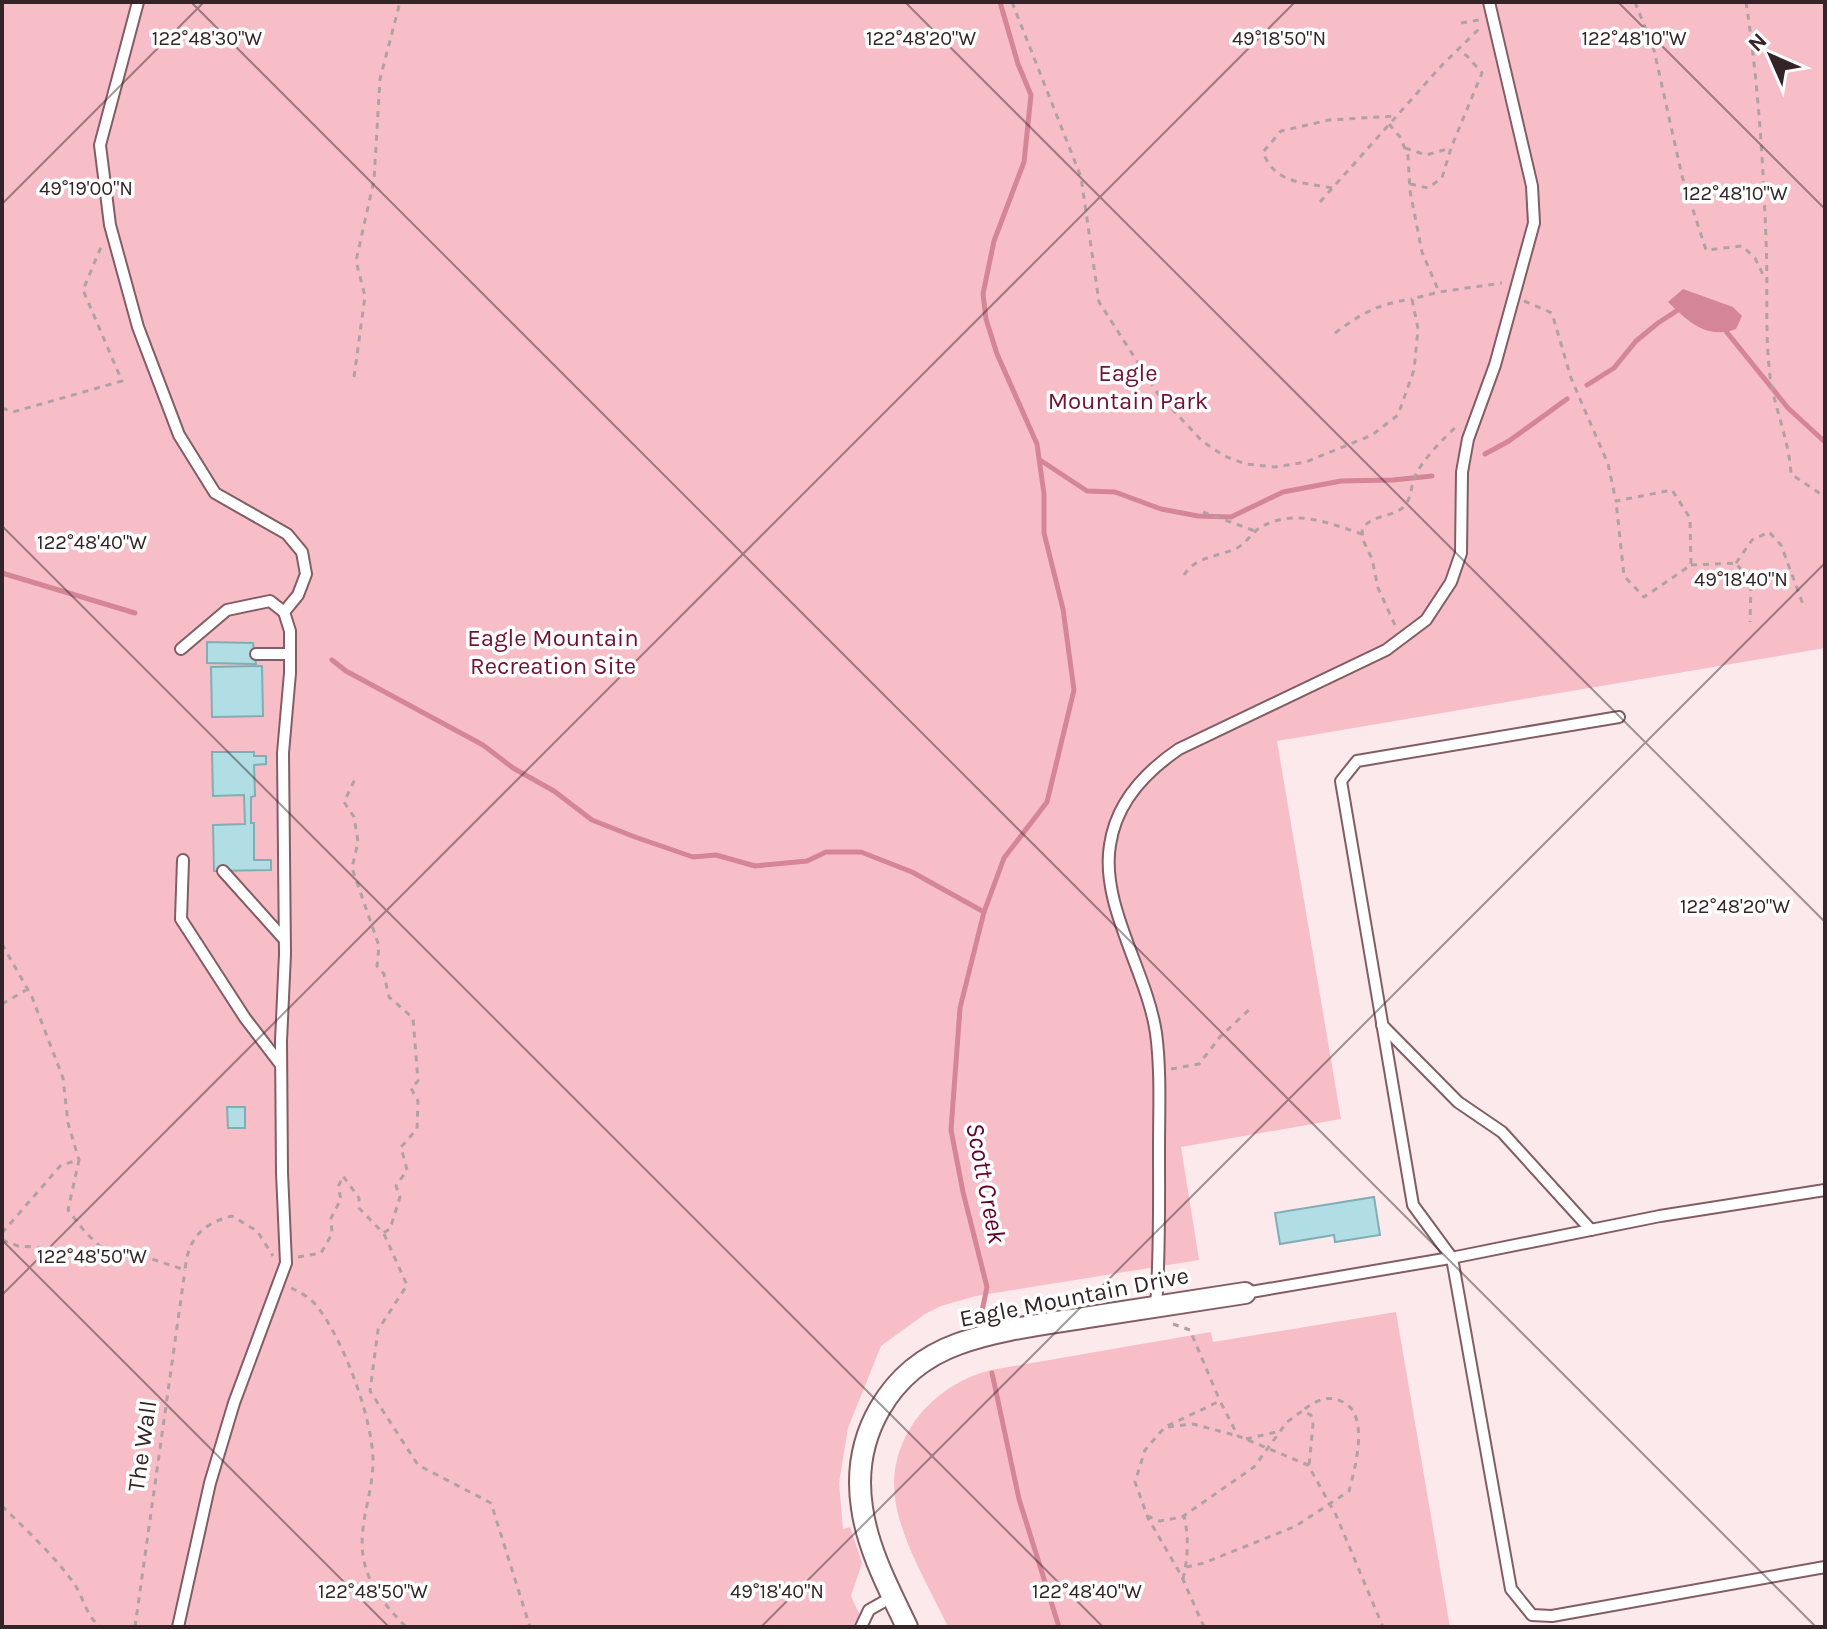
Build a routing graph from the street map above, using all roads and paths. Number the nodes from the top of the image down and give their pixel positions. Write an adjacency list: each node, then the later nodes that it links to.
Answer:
1 (138, 2): 17 (lane)
2 (400, 2): 24 (path)
3 (1012, 2): 22 (path)
4 (1489, 2): 7 (lane)
5 (1635, 2): 19 (path)
6 (1746, 2): 19 (path)
7 (1491, 18): 8 (path); 9 (path); 18 (lane)
8 (1461, 23)
9 (1458, 50): 10 (path); 13 (path)
10 (1396, 116): 11 (path); 15 (path)
11 (1389, 124): 12 (path); 15 (path)
12 (1405, 148): 13 (path); 14 (path)
13 (1451, 148): 14 (path)
14 (1410, 184): 20 (path)
15 (1332, 188): 16 (path)
16 (1320, 202)
17 (110, 225): 25 (path); 36 (lane)
18 (1518, 280): 20 (path); 21 (lane)
19 (1767, 283): 27 (path)
20 (1439, 292): 22 (path)
21 (1514, 296): 28 (path); 38 (lane)
22 (1412, 299): 23 (path)
23 (1335, 333)
24 (354, 377)
25 (2, 408)
26 (1460, 424): 31 (path)
27 (1825, 497)
28 (1616, 501): 33 (path); 33 (path)
29 (1203, 512): 30 (path)
30 (1255, 531): 31 (path); 34 (path)
31 (1362, 534): 38 (path)
32 (1736, 563): 33 (path); 35 (path); 37 (path)
33 (1691, 565)
34 (1184, 575)
35 (1804, 607)
36 (284, 612): 39 (lane); 41 (lane)
37 (1750, 622)
38 (1404, 638): 53 (lane)
39 (181, 649)
40 (256, 654): 41 (lane)
41 (290, 654): 46 (lane)
42 (1619, 717): 51 (lane)
43 (355, 779): 58 (path)
44 (183, 860): 52 (lane)
45 (223, 871): 46 (lane)
46 (284, 939): 52 (lane)
47 (2, 944): 48 (path)
48 (27, 989): 49 (path); 54 (path)
49 (2, 1004)
50 (1253, 1006): 53 (path)
51 (1381, 1024): 56 (lane); 61 (lane)
52 (281, 1065): 62 (lane)
53 (1159, 1071): 66 (lane)
54 (79, 1160): 57 (path); 60 (path)
55 (1825, 1190): 56 (lane)
56 (1591, 1230): 61 (lane)
57 (2, 1233)
58 (383, 1233): 62 (path); 87 (path)
59 (2, 1240): 60 (path)
60 (107, 1253): 63 (path)
61 (1452, 1258): 65 (lane); 80 (lane)
62 (286, 1263): 63 (path, The Wall); 64 (lane)
63 (185, 1270): 84 (path, The Wall)
64 (280, 1282): 85 (lane); 86 (path)
65 (1245, 1293): 66 (street, Eagle Mountain Drive)
66 (1156, 1307): 67 (path); 82 (street, Eagle Mountain Drive)
67 (1220, 1401): 69 (path); 71 (path)
68 (1302, 1411): 70 (path); 74 (path); 75 (path)
69 (1165, 1427): 71 (path); 77 (path)
70 (1281, 1431): 72 (path); 73 (path)
71 (1238, 1436): 72 (path)
72 (1245, 1439): 73 (path)
73 (1268, 1449): 74 (path); 78 (path)
74 (1309, 1466): 75 (path)
75 (1329, 1503): 79 (path); 91 (path)
76 (2, 1506): 83 (path)
77 (1147, 1516): 78 (path); 81 (path)
78 (1184, 1516): 79 (path)
79 (1186, 1567): 81 (path)
80 (1825, 1567)
81 (1183, 1579): 90 (path)
82 (892, 1597): 88 (lane); 89 (street, Eagle Mountain Drive)
83 (102, 1627)
84 (135, 1627)
85 (178, 1627)
86 (406, 1627)
87 (530, 1627)
88 (861, 1627)
89 (907, 1627)
90 (1204, 1627)
91 (1383, 1627)

